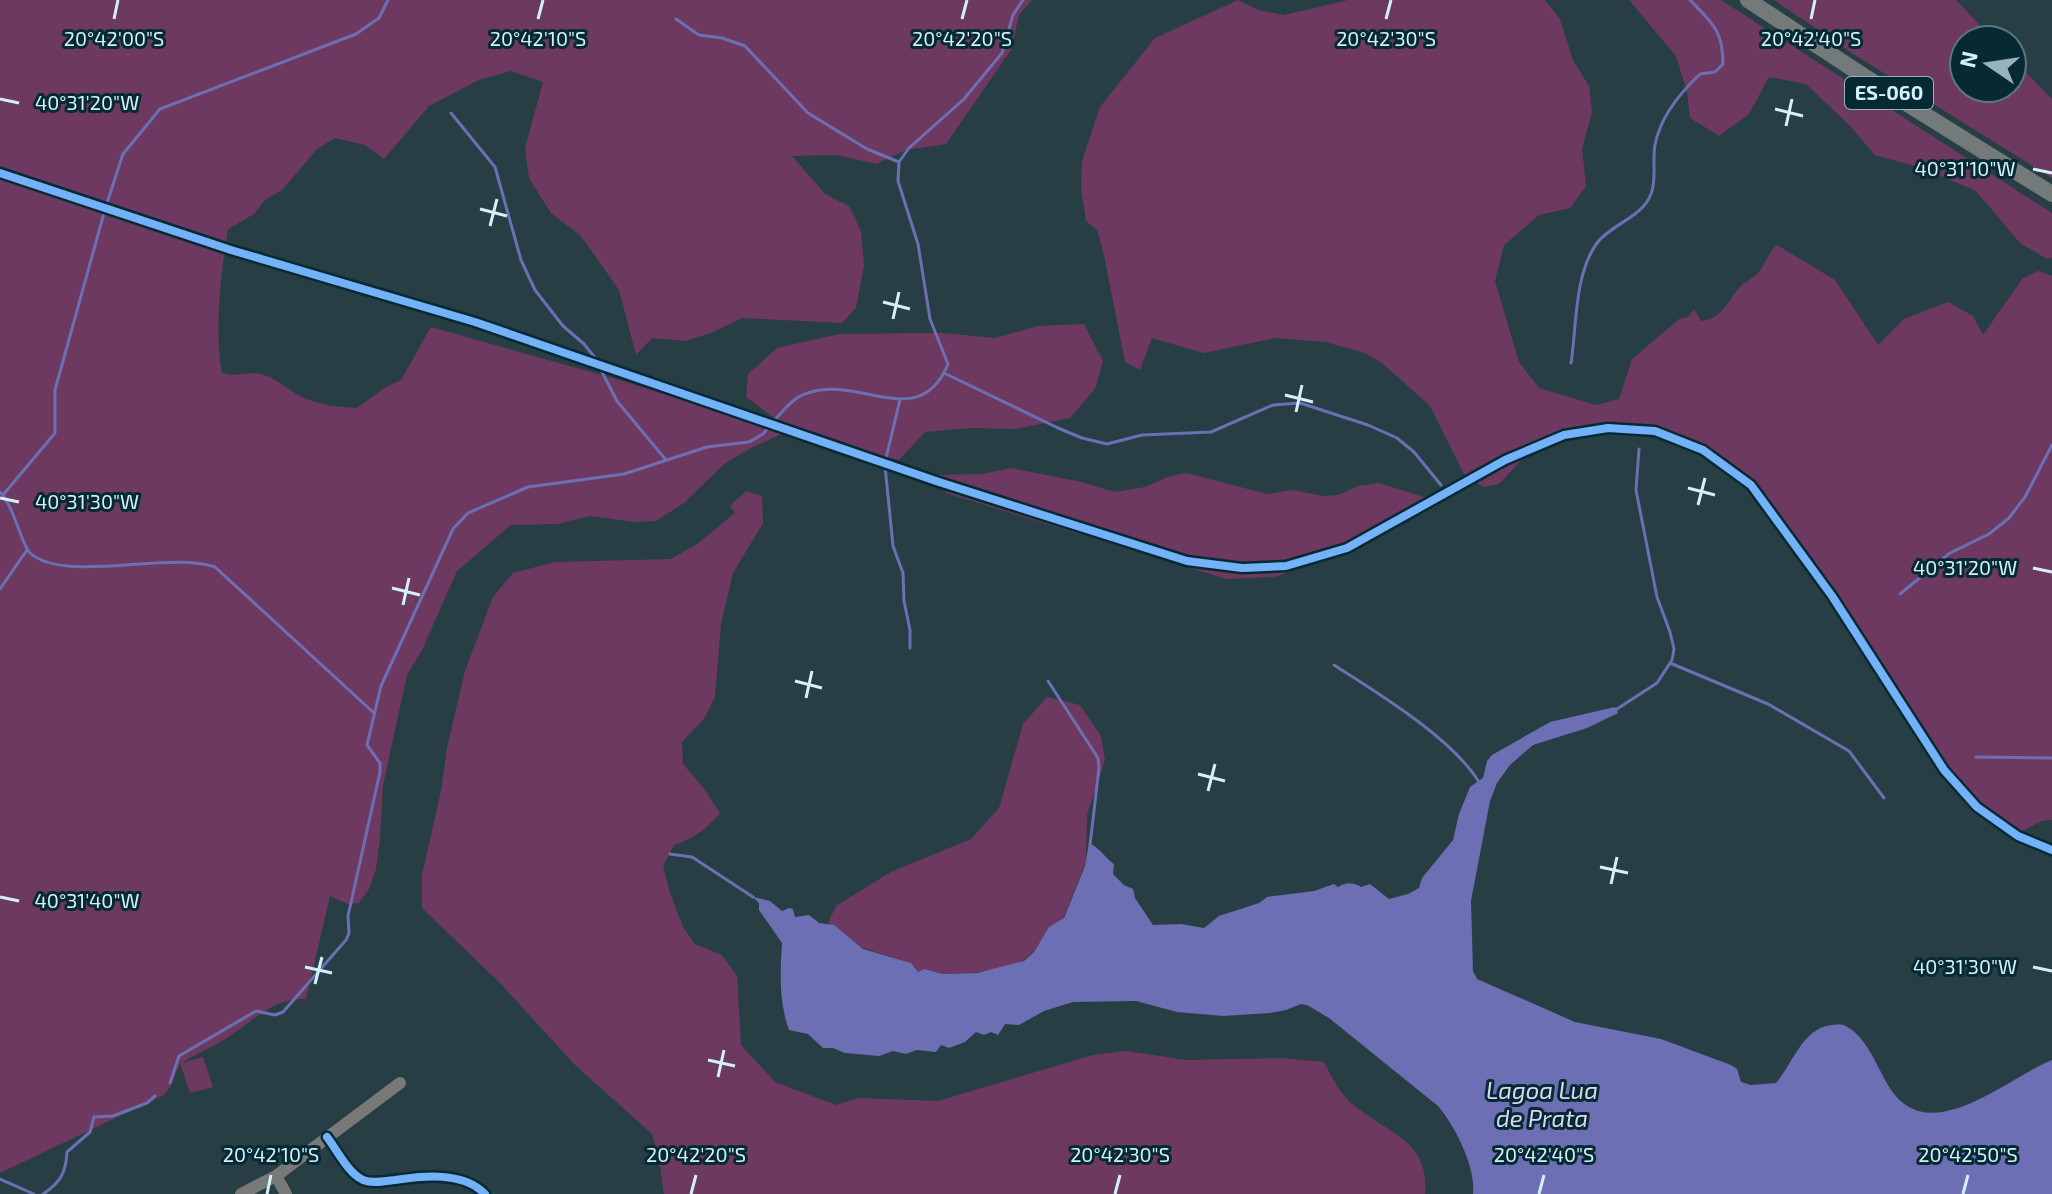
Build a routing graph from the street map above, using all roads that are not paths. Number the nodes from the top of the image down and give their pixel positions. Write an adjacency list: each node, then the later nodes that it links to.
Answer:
1 (1748, 0): 3 (main road, ES-060)
2 (0, 173): 4 (street)
3 (2052, 194)
4 (2052, 850)
5 (400, 1083): 6 (street)
6 (327, 1137): 7 (street); 10 (street)
7 (276, 1176): 8 (street); 9 (street)
8 (241, 1194)
9 (286, 1194)
10 (485, 1194)

